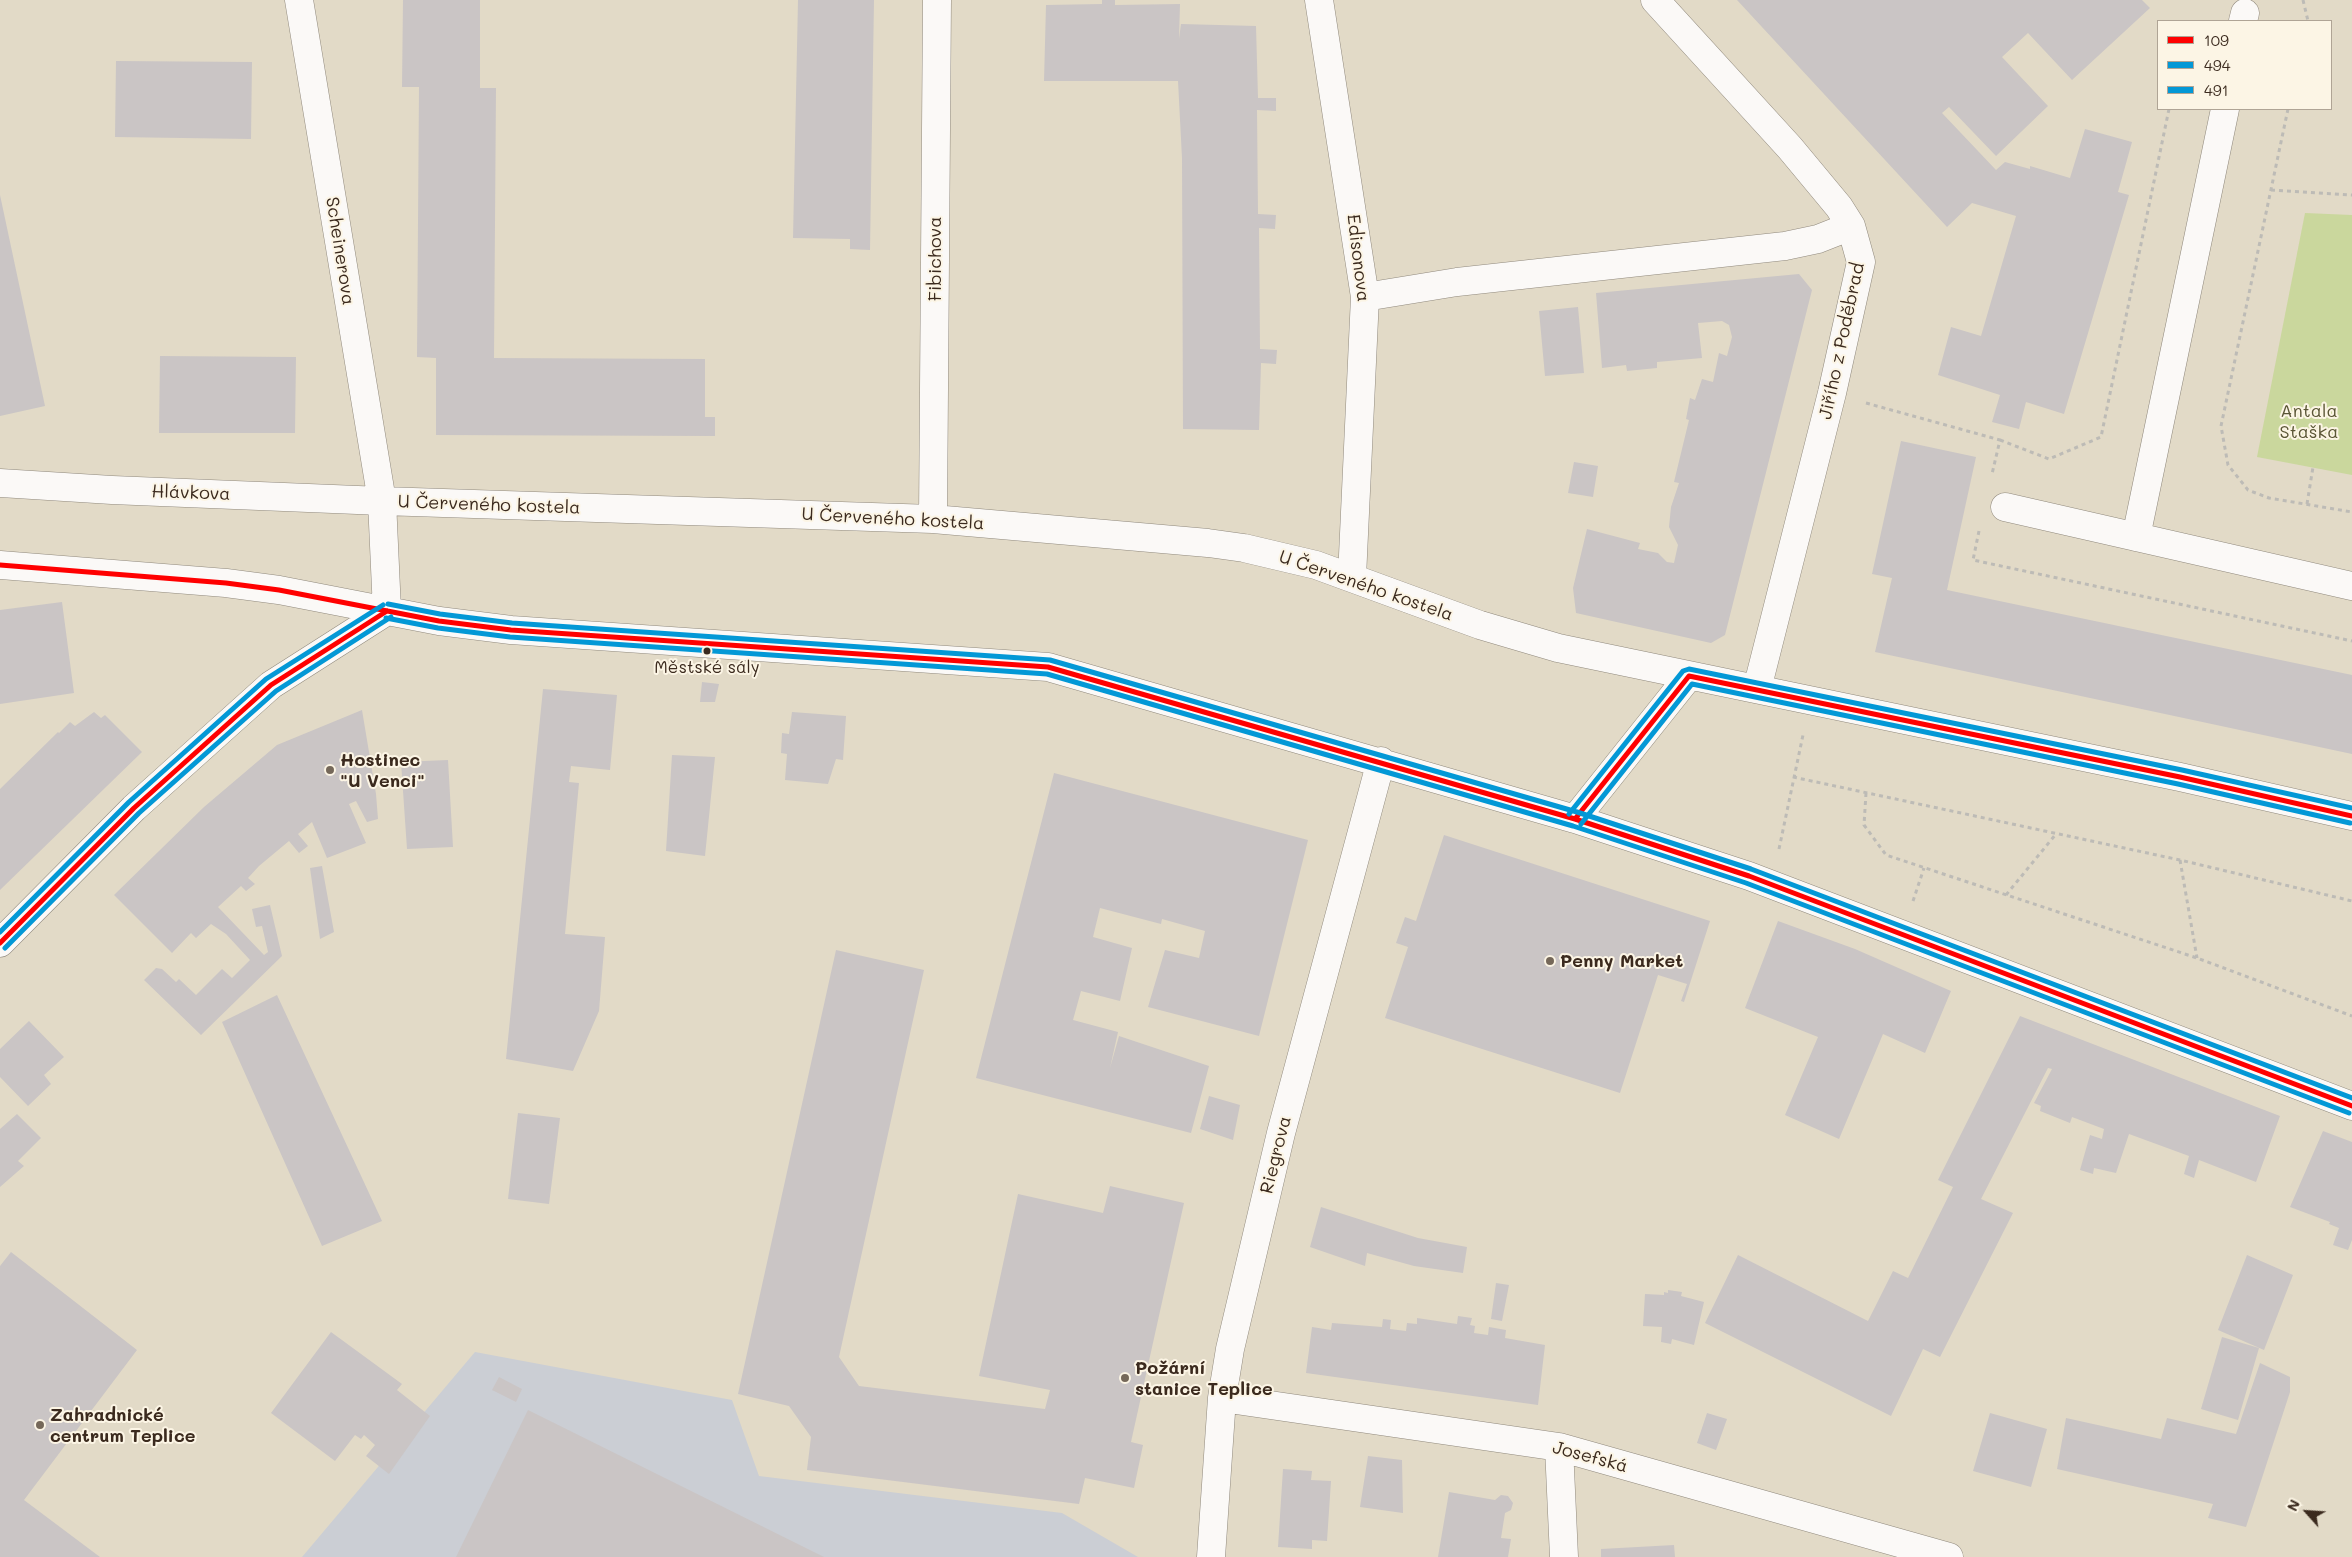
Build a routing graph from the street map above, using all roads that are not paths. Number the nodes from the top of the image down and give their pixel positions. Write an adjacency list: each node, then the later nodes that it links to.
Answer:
1 (299, 0): 9 (street, Scheinerova)
2 (937, 0): 11 (street, Fibichova)
3 (1319, 0): 7 (street, Edisonova)
4 (1655, 0): 6 (street, Jiřího z Poděbrad)
5 (2225, 110): 12 (street)
6 (1851, 226): 7 (street); 18 (street, Jiřího z Poděbrad)
7 (1365, 297): 14 (street, Edisonova)
8 (0, 483): 9 (street, Hlávkova)
9 (382, 501): 11 (street, U Červeného kostela); 16 (street, U Červeného kostela)
10 (2005, 507): 12 (street)
11 (933, 519): 14 (street, U Červeného kostela)
12 (2136, 537): 15 (street)
13 (0, 564): 16 (street)
14 (1352, 577): 17 (street, U Červeného kostela)
15 (2352, 586)
16 (387, 611): 19 (street); 22 (street)
17 (1689, 676): 18 (street, U Červeného kostela); 21 (street)
18 (1757, 689): 20 (street, U Červeného kostela)
19 (1381, 761): 21 (street); 24 (street, Riegrova)
20 (2352, 816)
21 (1575, 819): 23 (street)
22 (0, 943)
23 (2352, 1106)
24 (1222, 1398): 25 (street, Josefská); 26 (street, Riegrova)
25 (1559, 1447): 27 (street); 28 (street, Josefská)
26 (1211, 1557)
27 (1564, 1557)
28 (1949, 1557)

